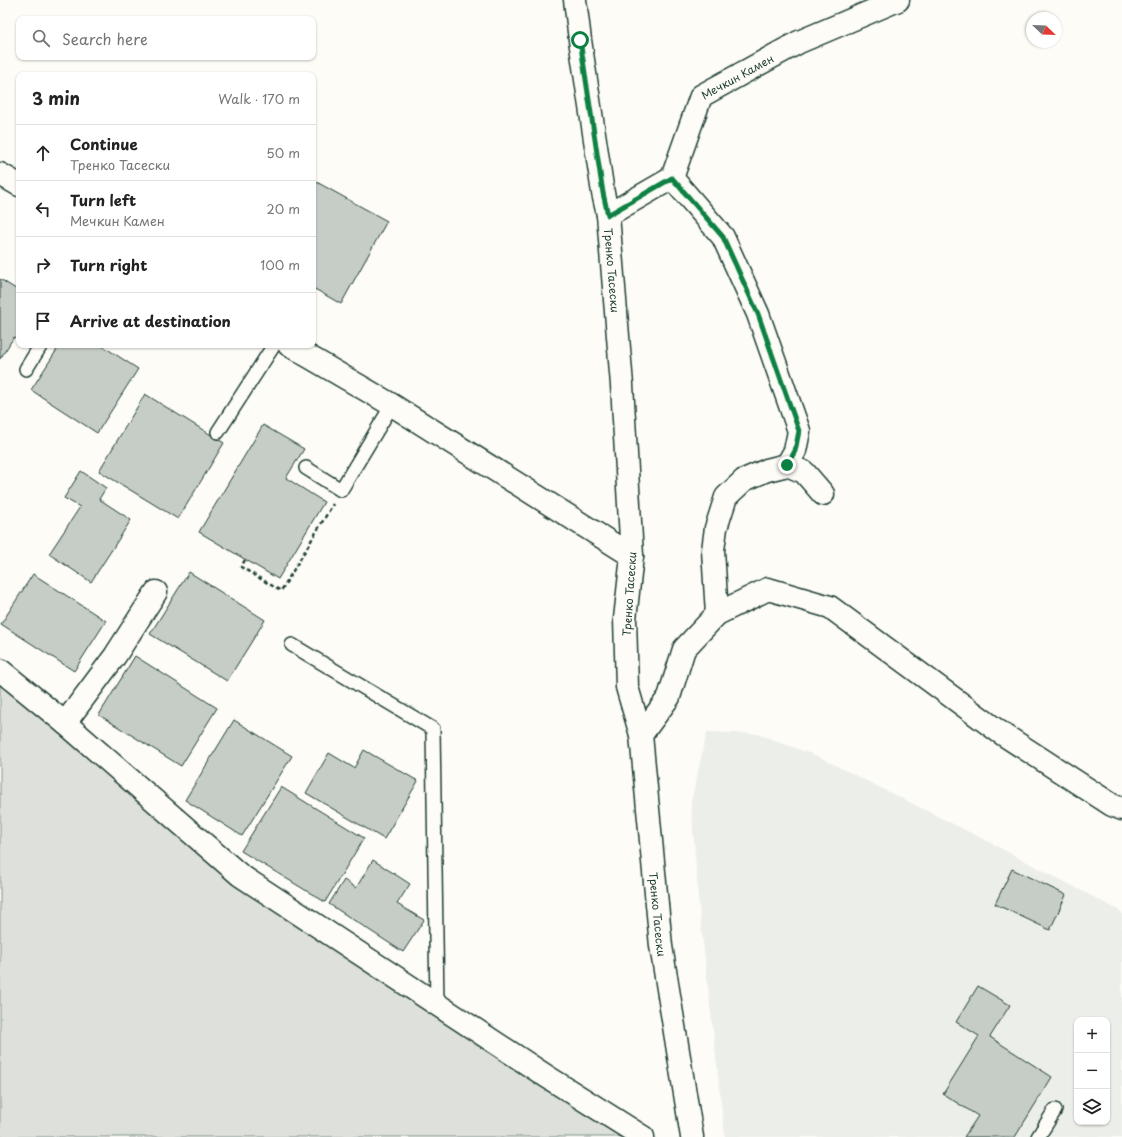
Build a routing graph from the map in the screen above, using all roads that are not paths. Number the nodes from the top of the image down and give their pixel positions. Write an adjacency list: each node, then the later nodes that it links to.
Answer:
1 (575, 0): 6 (street, Тренко Тасески)
2 (898, 0): 4 (street, Мечкин Камен)
3 (0, 174): 5 (street)
4 (672, 178): 6 (street); 13 (street)
5 (16, 183)
6 (608, 215): 16 (street, Тренко Тасески)
7 (39, 348): 10 (lane)
8 (272, 348): 12 (lane)
9 (294, 348): 11 (street)
10 (26, 368)
11 (392, 405): 14 (lane); 16 (street)
12 (218, 432)
13 (787, 465): 15 (street); 18 (street)
14 (306, 468)
15 (823, 494)
16 (632, 556): 22 (street, Тренко Тасески)
17 (156, 592): 21 (street)
18 (717, 614): 22 (street); 23 (street)
19 (292, 645): 24 (lane)
20 (0, 670): 21 (street)
21 (65, 724): 24 (street)
22 (641, 735): 27 (street, Тренко Тасески)
23 (1122, 809)
24 (437, 1005): 26 (street)
25 (1055, 1110): 28 (lane)
26 (643, 1137)
27 (692, 1137)
28 (1038, 1137)

